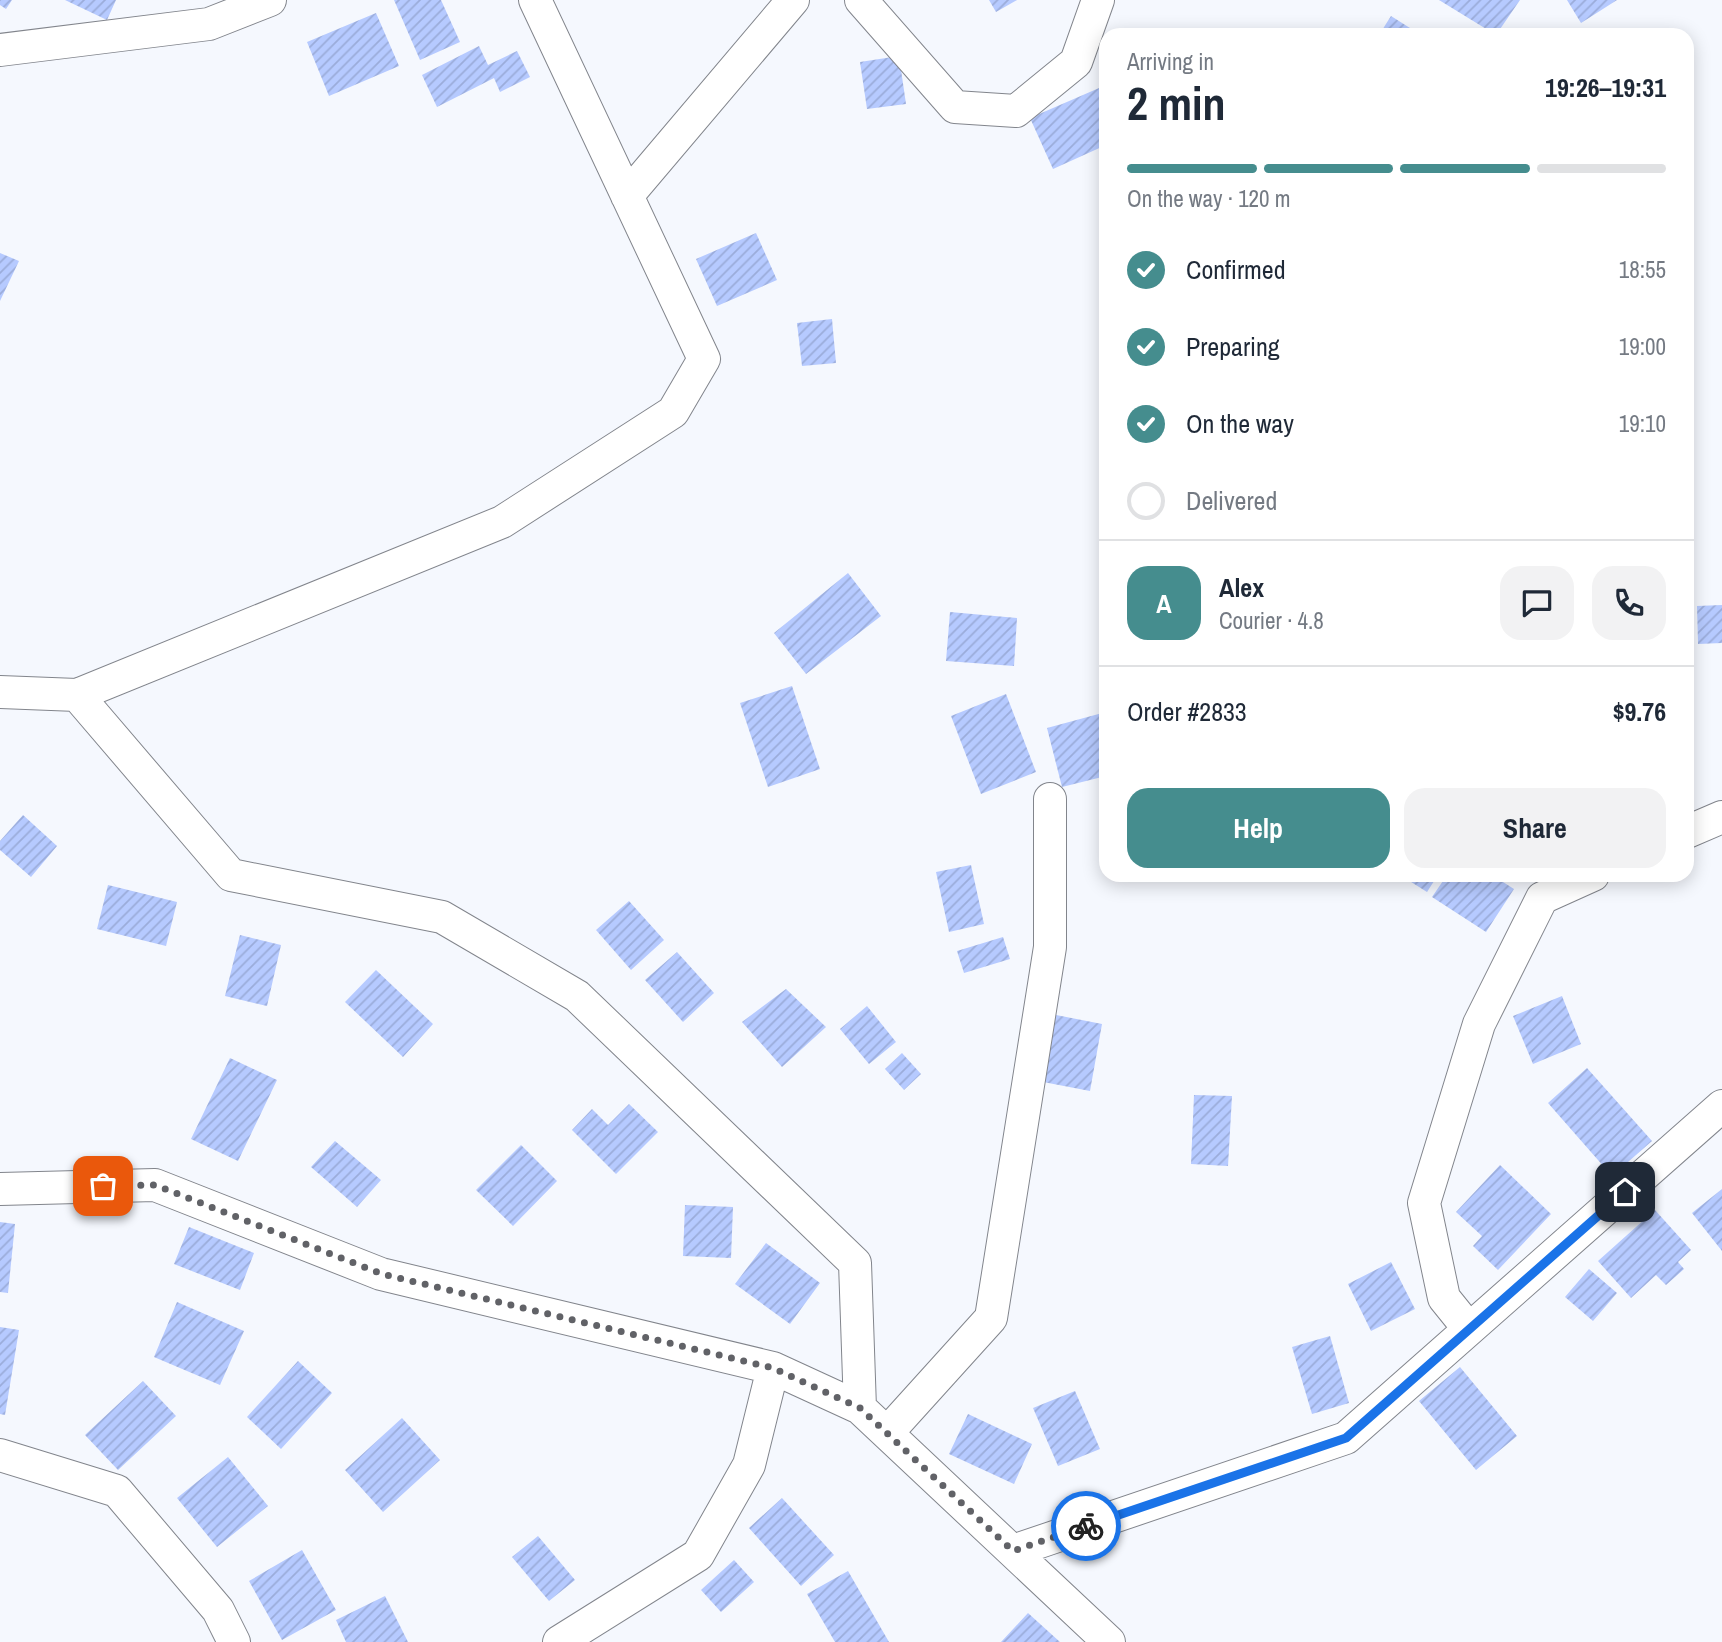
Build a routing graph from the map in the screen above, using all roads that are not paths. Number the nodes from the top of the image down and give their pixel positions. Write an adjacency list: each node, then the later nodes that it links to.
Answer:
1 (270, 0): 6 (street)
2 (535, 0): 7 (street)
3 (793, 0): 7 (street)
4 (861, 0): 5 (street)
5 (1098, 0)
6 (0, 50)
7 (627, 196): 9 (street)
8 (0, 692): 9 (street)
9 (77, 695): 18 (street)
10 (1050, 799): 19 (street)
11 (1722, 817): 12 (street)
12 (1694, 829)
13 (1577, 882): 16 (street)
14 (1722, 1106): 16 (street)
15 (0, 1189): 17 (street)
16 (1469, 1329): 21 (street)
17 (773, 1368): 18 (street); 23 (street)
18 (860, 1408): 19 (street)
19 (887, 1433): 21 (street)
20 (0, 1455): 22 (street)
21 (1013, 1551): 24 (street)
22 (234, 1642)
23 (558, 1642)
24 (1109, 1642)

